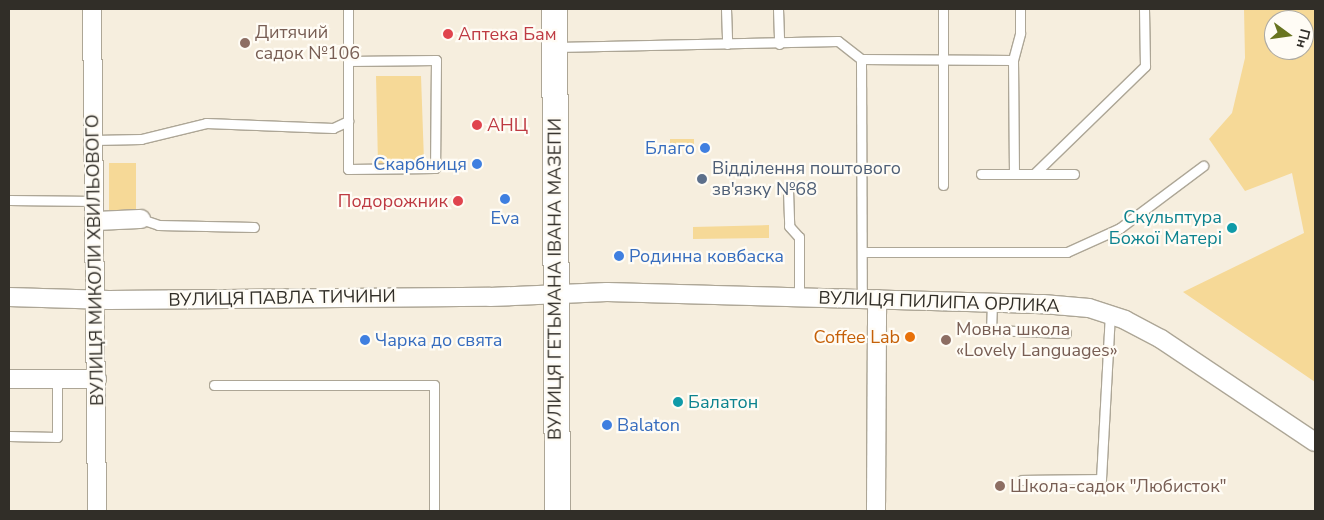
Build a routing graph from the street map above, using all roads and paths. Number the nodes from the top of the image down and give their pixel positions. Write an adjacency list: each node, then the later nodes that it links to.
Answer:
1 (92, 9): 17 (street, ВУЛИЦЯ МИКОЛИ ХВИЛЬОВОГО)
2 (348, 9): 15 (lane)
3 (554, 9): 11 (main road, ВУЛИЦЯ ГЕТЬМАНА ІВАНА МАЗЕПИ)
4 (726, 9): 9 (lane)
5 (778, 9): 10 (lane)
6 (1020, 9): 14 (lane)
7 (1144, 9): 21 (lane)
8 (943, 10): 13 (lane)
9 (726, 44): 10 (lane); 11 (lane)
10 (779, 44): 12 (lane)
11 (553, 47): 31 (main road, ВУЛИЦЯ ГЕТЬМАНА ІВАНА МАЗЕПИ)
12 (862, 59): 13 (lane); 30 (lane)
13 (945, 60): 14 (lane); 23 (lane)
14 (1013, 60): 19 (lane)
15 (348, 61): 16 (lane); 16 (lane)
16 (348, 121): 17 (lane)
17 (94, 140): 26 (street, ВУЛИЦЯ МИКОЛИ ХВИЛЬОВОГО)
18 (1203, 166): 30 (lane)
19 (1014, 173): 20 (lane); 21 (lane)
20 (981, 174)
21 (1034, 174): 22 (lane)
22 (1074, 174)
23 (944, 185)
24 (788, 190): 32 (lane)
25 (9, 200): 26 (lane)
26 (95, 201): 28 (street, ВУЛИЦЯ МИКОЛИ ХВИЛЬОВОГО)
27 (141, 219): 28 (street); 29 (lane)
28 (95, 221): 35 (street, ВУЛИЦЯ МИКОЛИ ХВИЛЬОВОГО)
29 (254, 227)
30 (862, 252): 34 (lane)
31 (556, 293): 32 (street, ВУЛИЦЯ ПИЛИПА ОРЛИКА); 35 (street, ВУЛИЦЯ ПАВЛА ТИЧИНИ); 48 (main road, ВУЛИЦЯ ГЕТЬМАНА ІВАНА МАЗЕПИ)
32 (800, 296): 34 (street, ВУЛИЦЯ ПИЛИПА ОРЛИКА)
33 (9, 297): 35 (street, ВУЛИЦЯ ПАВЛА ТИЧИНИ)
34 (869, 299): 36 (street, ВУЛИЦЯ ПИЛИПА ОРЛИКА); 49 (street)
35 (96, 300): 39 (street, ВУЛИЦЯ МИКОЛИ ХВИЛЬОВОГО)
36 (992, 303): 37 (street, ВУЛИЦЯ ПИЛИПА ОРЛИКА); 38 (lane)
37 (1110, 315): 44 (street, ВУЛИЦЯ ПИЛИПА ОРЛИКА); 45 (lane)
38 (1066, 333)
39 (96, 378): 40 (street); 46 (street, ВУЛИЦЯ МИКОЛИ ХВИЛЬОВОГО)
40 (57, 379): 41 (street); 43 (lane)
41 (9, 380)
42 (214, 385): 47 (lane)
43 (9, 436)
44 (1315, 442)
45 (1022, 480)
46 (97, 511)
47 (434, 511)
48 (557, 511)
49 (876, 511)

